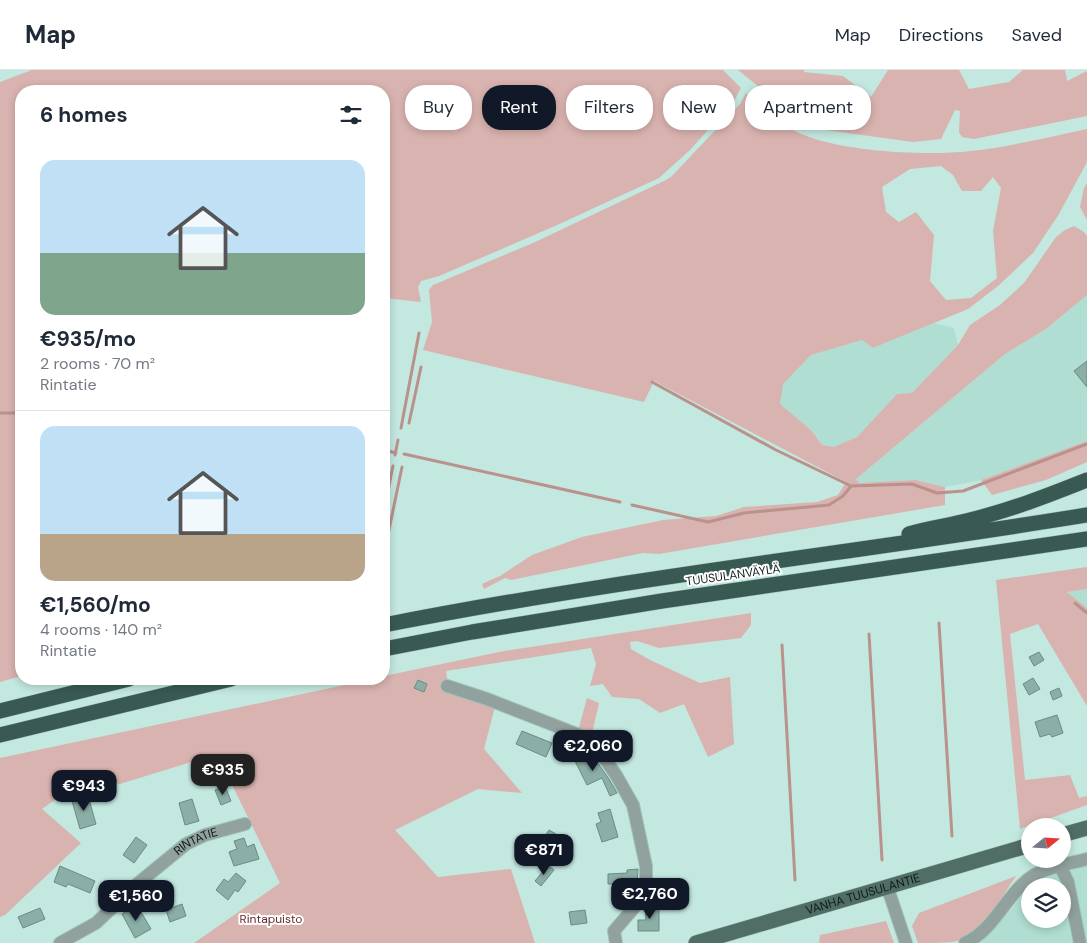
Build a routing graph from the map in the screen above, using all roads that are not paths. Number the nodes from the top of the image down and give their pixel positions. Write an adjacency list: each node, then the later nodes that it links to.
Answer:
1 (1087, 480): 4 (highway)
2 (1087, 515): 4 (highway, TUUSULANVÄYLÄ)
3 (1087, 540): 6 (highway, TUUSULANVÄYLÄ)
4 (857, 550): 5 (highway, TUUSULANVÄYLÄ)
5 (390, 624)
6 (390, 648)
7 (105, 685): 10 (highway)
8 (206, 685): 11 (highway)
9 (447, 686): 22 (street)
10 (0, 711)
11 (0, 735)
12 (245, 824): 21 (street, RINTATIE)
13 (1087, 828): 14 (main road)
14 (1071, 832)
15 (1021, 848): 20 (main road, VANHA TUUSULANTIE)
16 (1087, 859): 17 (street)
17 (1071, 863)
18 (1054, 868): 25 (street)
19 (1061, 868): 26 (street)
20 (887, 886): 23 (main road, VANHA TUUSULANTIE); 24 (street)
21 (60, 943)
22 (616, 943)
23 (696, 943)
24 (906, 943)
25 (965, 943)
26 (1080, 943)

